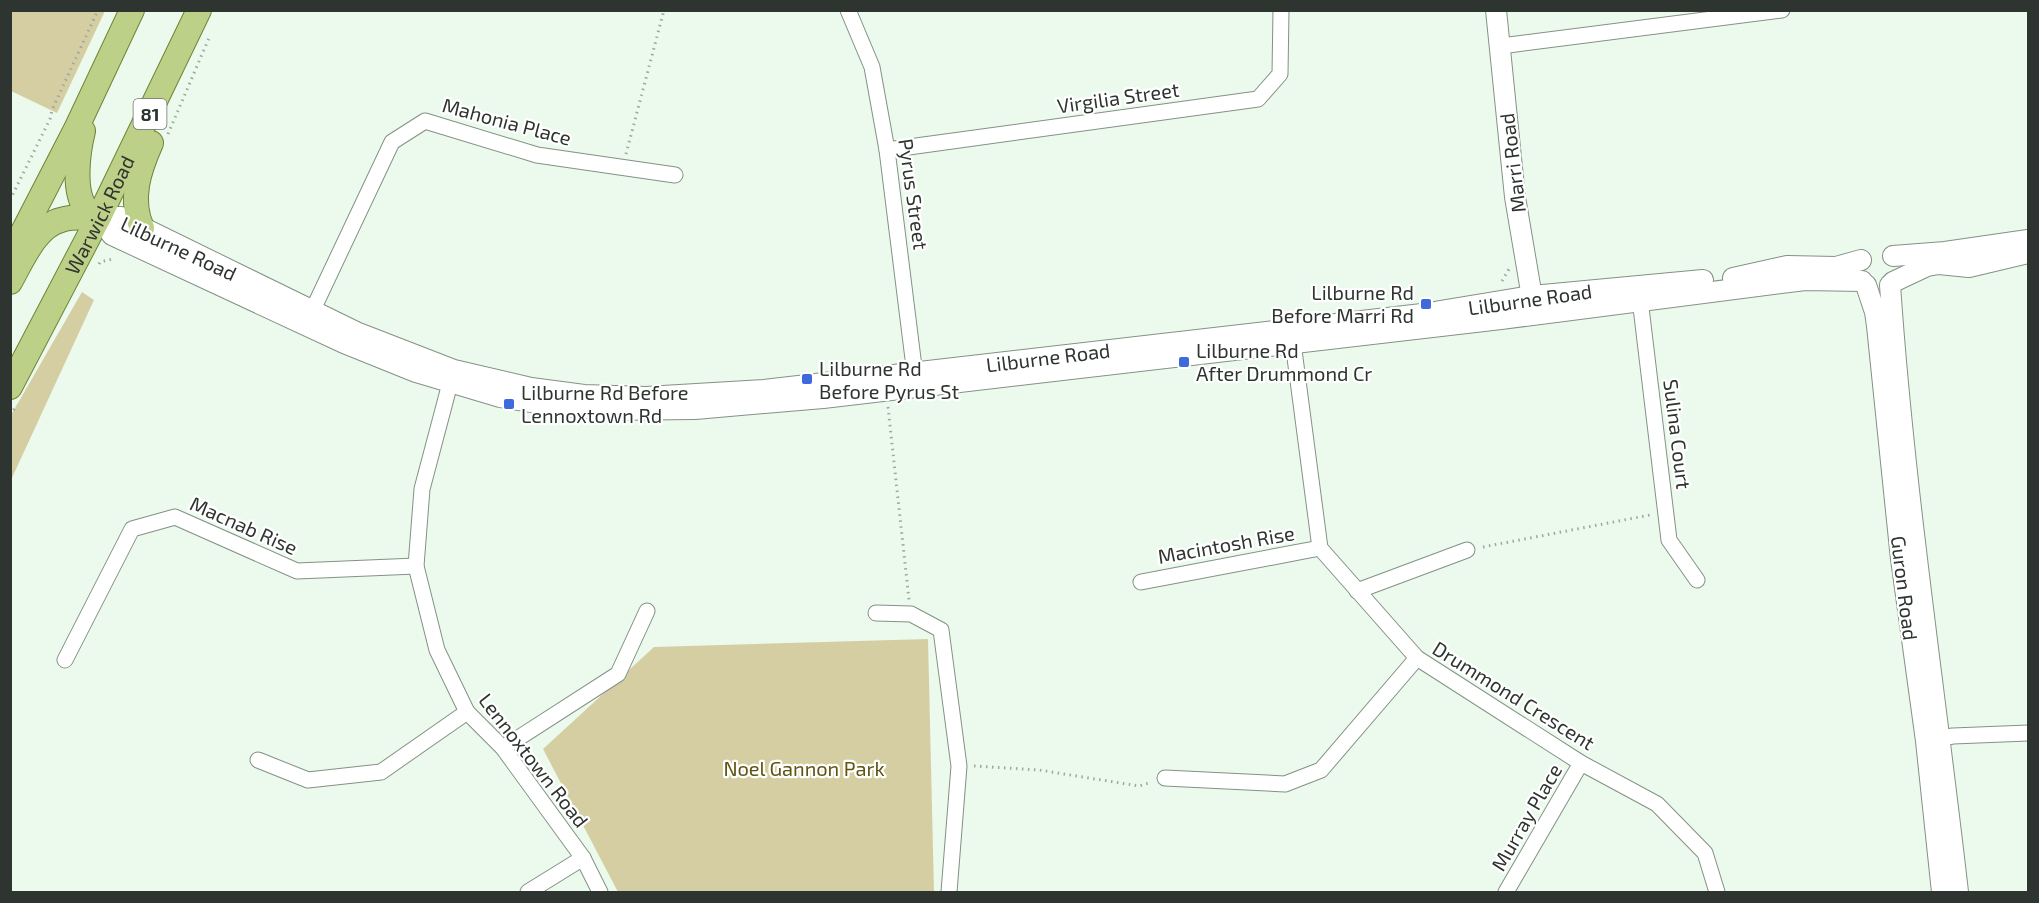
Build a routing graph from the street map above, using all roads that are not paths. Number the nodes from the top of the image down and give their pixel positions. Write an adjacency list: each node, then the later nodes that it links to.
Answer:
1 (132, 10): 8 (main road)
2 (848, 10): 9 (street, Pyrus Street)
3 (1281, 10): 9 (street, Virgilia Street)
4 (1496, 10): 7 (street, Marri Road)
5 (1782, 10): 7 (street)
6 (202, 20): 11 (main road, Warwick Road / 81); 12 (main road)
7 (1501, 46): 22 (street, Marri Road)
8 (100, 79): 11 (main road); 16 (main road)
9 (888, 150): 26 (street, Pyrus Street)
10 (675, 175): 23 (street, Mahonia Place)
11 (99, 217): 12 (street, Lilburne Road); 18 (main road); 23 (street, Lilburne Road); 27 (main road, Warwick Road / 81)
12 (142, 228): 23 (street, Lilburne Road)
13 (2028, 240): 15 (street)
14 (2028, 253): 20 (street)
15 (1893, 256): 17 (street); 20 (street)
16 (10, 257)
17 (1861, 260): 19 (street); 21 (street, Lilburne Road)
18 (10, 282)
19 (1864, 283): 20 (street); 21 (street, Lilburne Road); 40 (street, Guron Road)
20 (1892, 284): 40 (street, Guron Road)
21 (1640, 293): 22 (street, Lilburne Road); 31 (street, Sulina Court)
22 (1533, 306): 24 (street, Lilburne Road)
23 (309, 318): 25 (street, Lilburne Road)
24 (1292, 336): 26 (street, Lilburne Road); 28 (street)
25 (452, 376): 26 (street, Lilburne Road); 30 (street, Lennoxtown Road)
26 (915, 381)
27 (10, 387)
28 (1320, 549): 32 (street, Macintosh Rise); 33 (street, Drummond Crescent)
29 (1467, 550): 33 (street)
30 (416, 566): 37 (street, Macnab Rise); 38 (street, Lennoxtown Road)
31 (1697, 580)
32 (1141, 582)
33 (1357, 591): 36 (street, Drummond Crescent)
34 (647, 611): 41 (street)
35 (876, 613): 48 (street)
36 (1417, 658): 43 (street, Drummond Crescent); 44 (street)
37 (65, 660)
38 (467, 712): 41 (street, Lennoxtown Road); 42 (street)
39 (2028, 733): 40 (street)
40 (1933, 740): 51 (street, Guron Road); 52 (street, Guron Road)
41 (503, 748): 45 (street, Lennoxtown Road)
42 (258, 760)
43 (1581, 763): 49 (street, Murray Place); 50 (street, Drummond Crescent)
44 (1165, 778)
45 (583, 858): 46 (street); 47 (street, Lennoxtown Road)
46 (528, 892)
47 (600, 892)
48 (949, 892)
49 (1506, 892)
50 (1717, 892)
51 (1942, 892)
52 (1958, 892)

